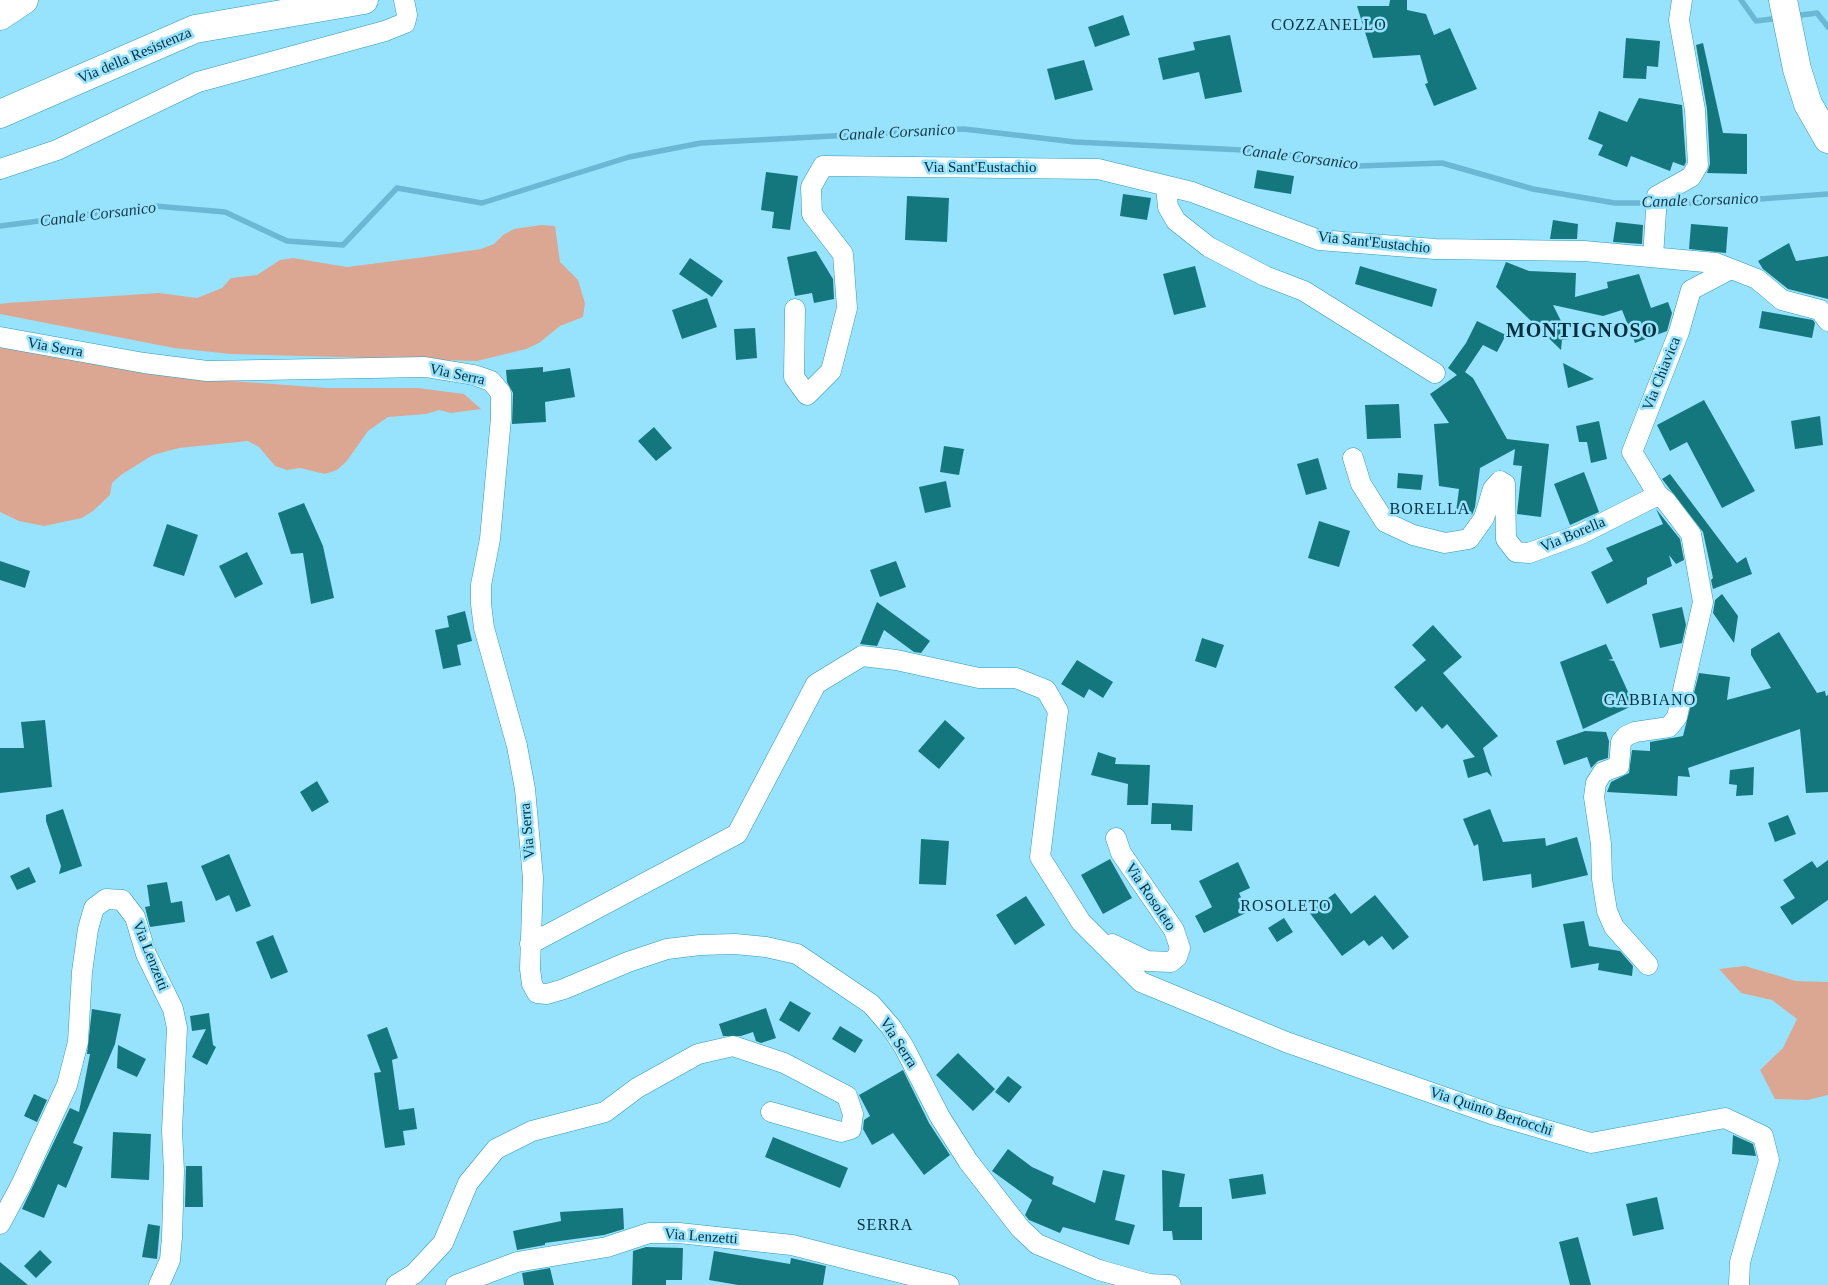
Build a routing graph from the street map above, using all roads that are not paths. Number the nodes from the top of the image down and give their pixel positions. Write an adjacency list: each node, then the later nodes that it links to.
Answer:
1 (24, 0): 6 (street)
2 (364, 0): 7 (street, Via della Resistenza)
3 (404, 0): 9 (street)
4 (1682, 0): 11 (street)
5 (1783, 0): 8 (street)
6 (0, 16)
7 (0, 114)
8 (1828, 139)
9 (0, 169)
10 (1166, 186): 11 (street, Via Sant'Eustachio); 13 (street, Via Sant'Eustachio); 16 (street)
11 (1653, 257): 12 (street, Via Sant'Eustachio)
12 (1731, 269): 14 (street, Via Sant'Eustachio); 18 (street, Via Chiavica)
13 (795, 309)
14 (1828, 321)
15 (0, 337): 21 (street, Via Serra)
16 (1435, 373)
17 (1353, 458): 18 (street, Via Borella)
18 (1658, 495): 22 (street)
19 (1116, 838): 20 (street, Via Rosoleto)
20 (1096, 937): 21 (street); 30 (street, Via Quinto Bertocchi)
21 (530, 944): 29 (street, Via Serra)
22 (1648, 965)
23 (771, 1112): 26 (street)
24 (0, 1224): 25 (street, Via Lenzetti)
25 (159, 1285)
26 (396, 1285)
27 (456, 1285): 28 (street, Via Lenzetti)
28 (949, 1285)
29 (1171, 1285)
30 (1739, 1285)

